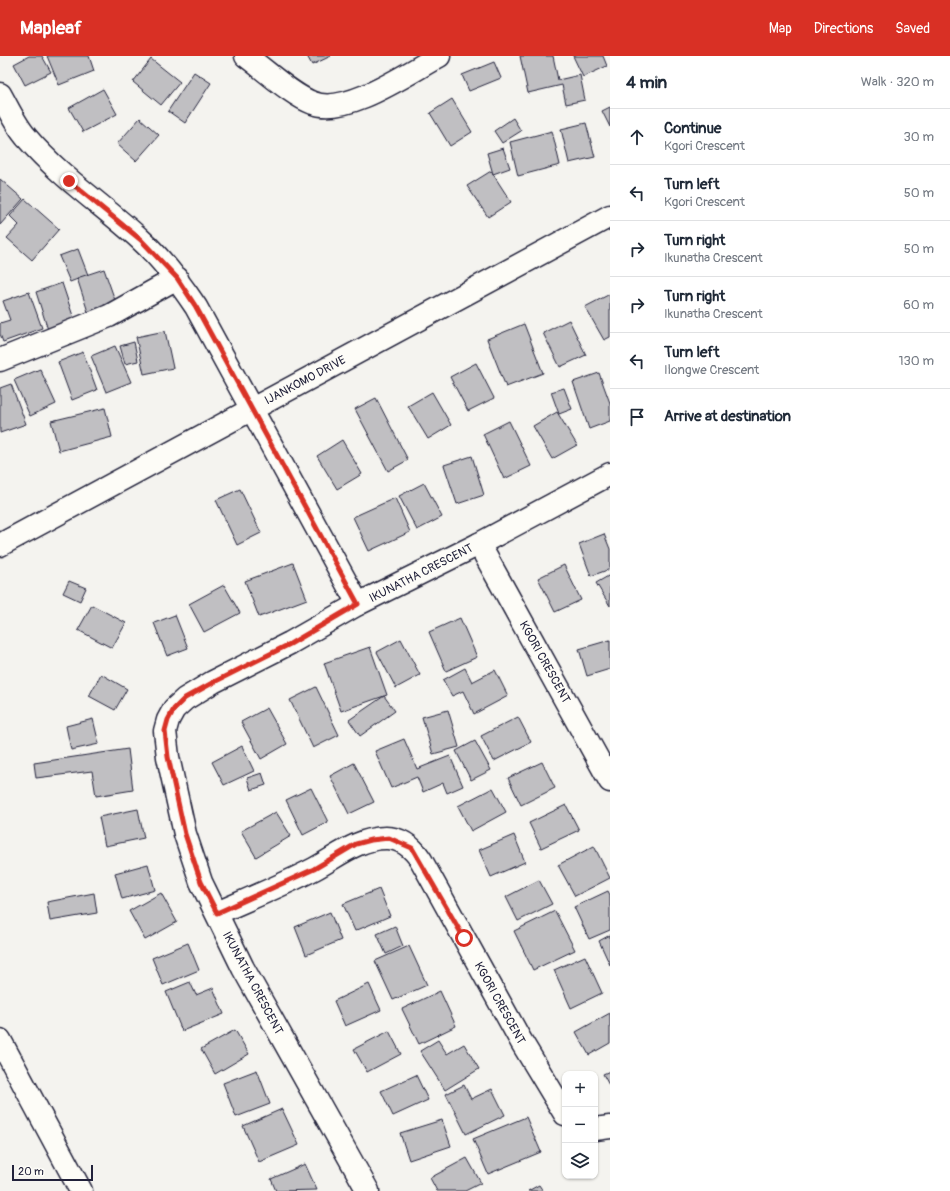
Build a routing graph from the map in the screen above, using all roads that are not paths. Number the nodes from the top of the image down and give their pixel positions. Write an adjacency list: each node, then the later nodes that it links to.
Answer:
1 (246, 56): 2 (street)
2 (439, 56)
3 (0, 94): 5 (street)
4 (610, 216): 7 (street, IJANKOMO DRIVE)
5 (177, 278): 6 (street); 7 (street)
6 (0, 360)
7 (250, 409): 10 (street, IJANKOMO DRIVE); 11 (street)
8 (610, 474): 9 (street, IKUNATHA CRESCENT)
9 (478, 544): 11 (street, IKUNATHA CRESCENT); 12 (street, KGORI CRESCENT)
10 (0, 545)
11 (358, 604): 13 (street, IKUNATHA CRESCENT)
12 (610, 781)
13 (217, 913): 15 (street, KGORI CRESCENT); 19 (street, IKUNATHA CRESCENT)
14 (0, 1040): 18 (street)
15 (562, 1109)
16 (610, 1127): 17 (street)
17 (598, 1129)
18 (81, 1191)
19 (368, 1191)

